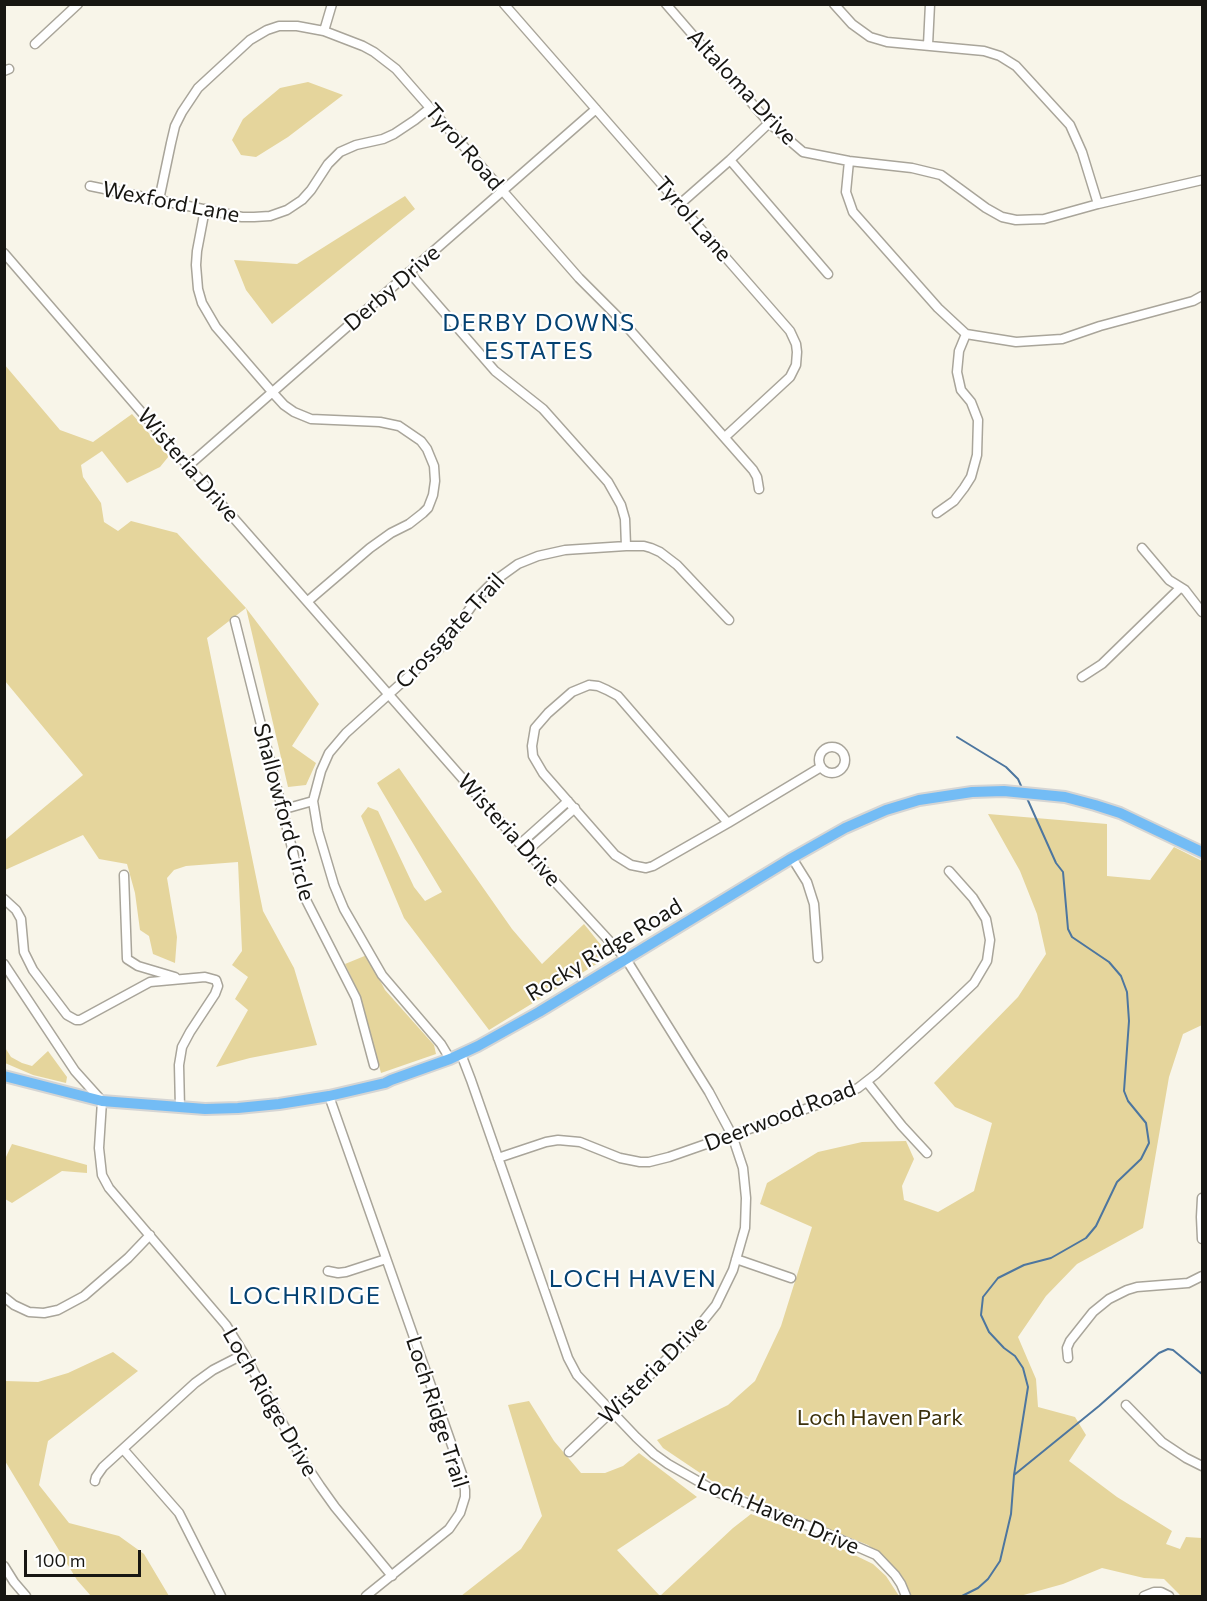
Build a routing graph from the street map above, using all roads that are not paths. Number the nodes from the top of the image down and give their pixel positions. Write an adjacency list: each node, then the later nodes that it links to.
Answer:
1 (78, 4): 8 (street)
2 (332, 4): 7 (street)
3 (504, 4): 11 (street, Tyrol Lane)
4 (666, 4): 12 (street, Altaloma Drive)
5 (834, 4): 9 (street)
6 (930, 4): 9 (street)
7 (324, 32): 10 (street, Tyrol Road); 18 (street, Tyrol Road)
8 (35, 44)
9 (928, 45): 20 (street)
10 (430, 108): 17 (street, Tyrol Road); 21 (street, Wexford Lane)
11 (596, 109): 17 (street, Derby Drive); 19 (street, Tyrol Lane)
12 (769, 123): 13 (street); 14 (street, Altaloma Drive)
13 (730, 160): 19 (street); 24 (street)
14 (849, 161): 20 (street, Altaloma Drive); 26 (street)
15 (1203, 180): 20 (street, Altaloma Drive)
16 (90, 186): 18 (street, Wexford Lane)
17 (503, 192): 23 (street, Derby Drive); 28 (street, Tyrol Road)
18 (159, 200): 21 (street, Wexford Lane)
19 (680, 204): 28 (street, Tyrol Lane)
20 (1098, 204)
21 (206, 209): 27 (street)
22 (6, 260): 29 (street, Wisteria Drive)
23 (409, 272): 27 (street, Derby Drive); 32 (street)
24 (828, 274)
25 (1203, 296): 26 (street)
26 (966, 334): 31 (street)
27 (273, 393): 29 (street, Derby Drive); 35 (street)
28 (725, 437): 30 (street, Tyrol Road)
29 (188, 466): 35 (street, Wisteria Drive)
30 (759, 489)
31 (937, 513)
32 (626, 546): 37 (street, Crossgate Trail); 40 (street, Crossgate Trail)
33 (1142, 548): 34 (street)
34 (1179, 588): 36 (street); 39 (street)
35 (308, 601): 40 (street, Wisteria Drive)
36 (1203, 612)
37 (729, 620)
38 (235, 621): 45 (street, Shallowford Circle)
39 (1082, 677)
40 (390, 694): 42 (street, Crossgate Trail); 47 (street, Wisteria Drive)
41 (821, 767): 46 (street)
42 (314, 801): 45 (street); 58 (street, Loch Haven Drive)
43 (568, 801): 44 (street); 46 (street); 47 (street)
44 (574, 808): 46 (street); 48 (street)
45 (281, 810): 59 (street, Shallowford Circle)
46 (728, 823)
47 (520, 844): 48 (street, Wisteria Drive)
48 (526, 851): 55 (street, Wisteria Drive)
49 (1203, 852): 50 (main road, Rocky Ridge Road)
50 (792, 858): 54 (street); 55 (main road, Rocky Ridge Road)
51 (949, 871): 61 (street, Deerwood Road)
52 (124, 875): 57 (street)
53 (4, 899): 57 (street)
54 (818, 958)
55 (626, 959): 58 (main road, Rocky Ridge Road); 65 (street, Wisteria Drive)
56 (4, 964): 63 (street)
57 (182, 979): 64 (street)
58 (455, 1056): 62 (main road, Rocky Ridge Road); 67 (street, Loch Haven Drive)
59 (374, 1065)
60 (4, 1076): 63 (main road, Rocky Ridge Road)
61 (867, 1082): 65 (street, Deerwood Road); 66 (street)
62 (329, 1096): 64 (main road, Rocky Ridge Road); 71 (street, Loch Ridge Trail)
63 (102, 1101): 64 (main road, Rocky Ridge Road); 69 (street, Loch Ridge Drive)
64 (180, 1108)
65 (732, 1135): 67 (street, Deerwood Road); 72 (street, Wisteria Drive)
66 (927, 1153)
67 (498, 1158): 80 (street, Loch Haven Drive)
68 (1203, 1198): 70 (street)
69 (150, 1235): 76 (street); 77 (street, Loch Ridge Drive)
70 (1203, 1239)
71 (386, 1259): 73 (street); 86 (street, Loch Ridge Trail)
72 (736, 1259): 75 (street); 80 (street, Wisteria Drive)
73 (328, 1271)
74 (1203, 1276): 78 (street)
75 (791, 1278)
76 (4, 1297)
77 (244, 1354): 81 (street); 86 (street, Loch Ridge Drive)
78 (1068, 1358)
79 (1126, 1405): 83 (street)
80 (612, 1411): 82 (street, Wisteria Drive); 90 (street, Loch Haven Drive)
81 (123, 1449): 84 (street); 88 (street)
82 (569, 1452)
83 (1203, 1467)
84 (95, 1481)
85 (4, 1566): 87 (street)
86 (392, 1576): 89 (street, Loch Ridge Trail)
87 (26, 1596)
88 (221, 1596)
89 (366, 1596)
90 (906, 1596)
91 (1144, 1596): 92 (street)
92 (1169, 1596)

